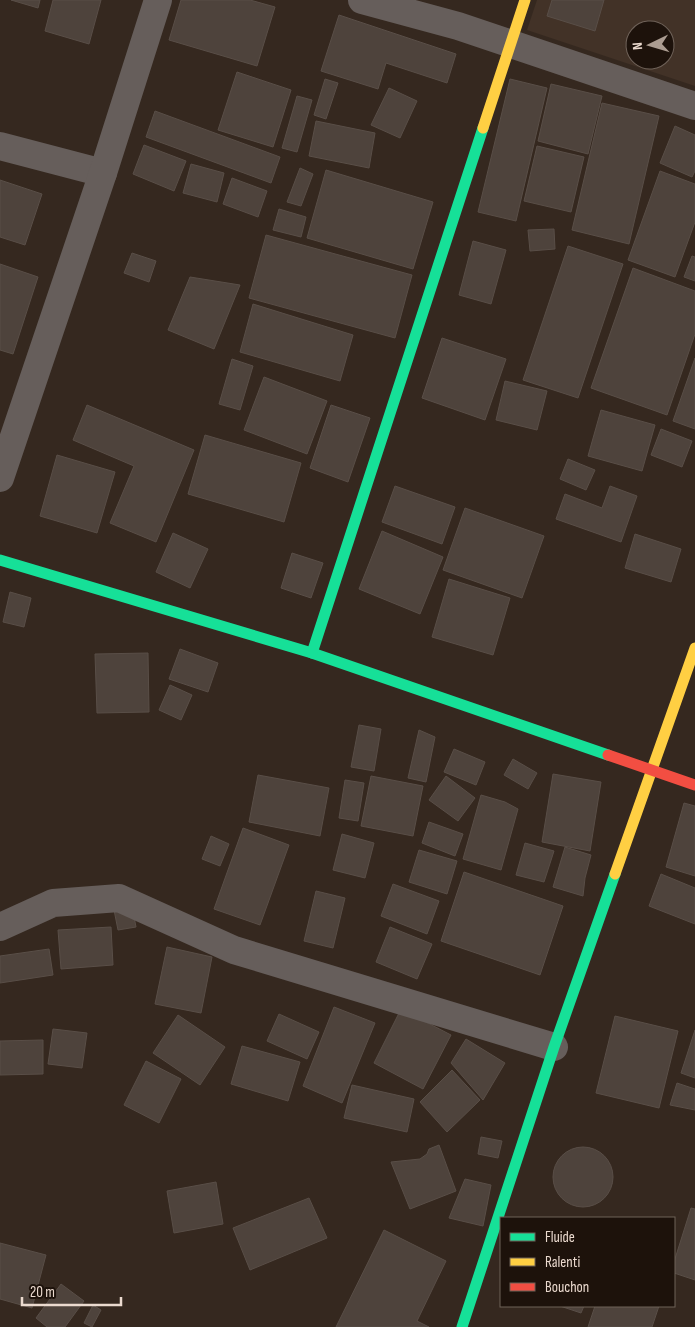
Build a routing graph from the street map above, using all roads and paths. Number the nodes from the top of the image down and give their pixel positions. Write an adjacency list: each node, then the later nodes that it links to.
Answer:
1 (158, 0): 7 (street)
2 (362, 0): 4 (street)
3 (525, 0): 4 (street)
4 (511, 44): 5 (street); 11 (street)
5 (695, 106)
6 (0, 146): 7 (street)
7 (103, 173): 8 (street)
8 (0, 478)
9 (0, 560): 11 (street)
10 (695, 648): 12 (street)
11 (312, 653): 12 (street)
12 (653, 771): 13 (street); 15 (street)
13 (695, 785)
14 (0, 928): 15 (street)
15 (554, 1047): 16 (street)
16 (462, 1327)

